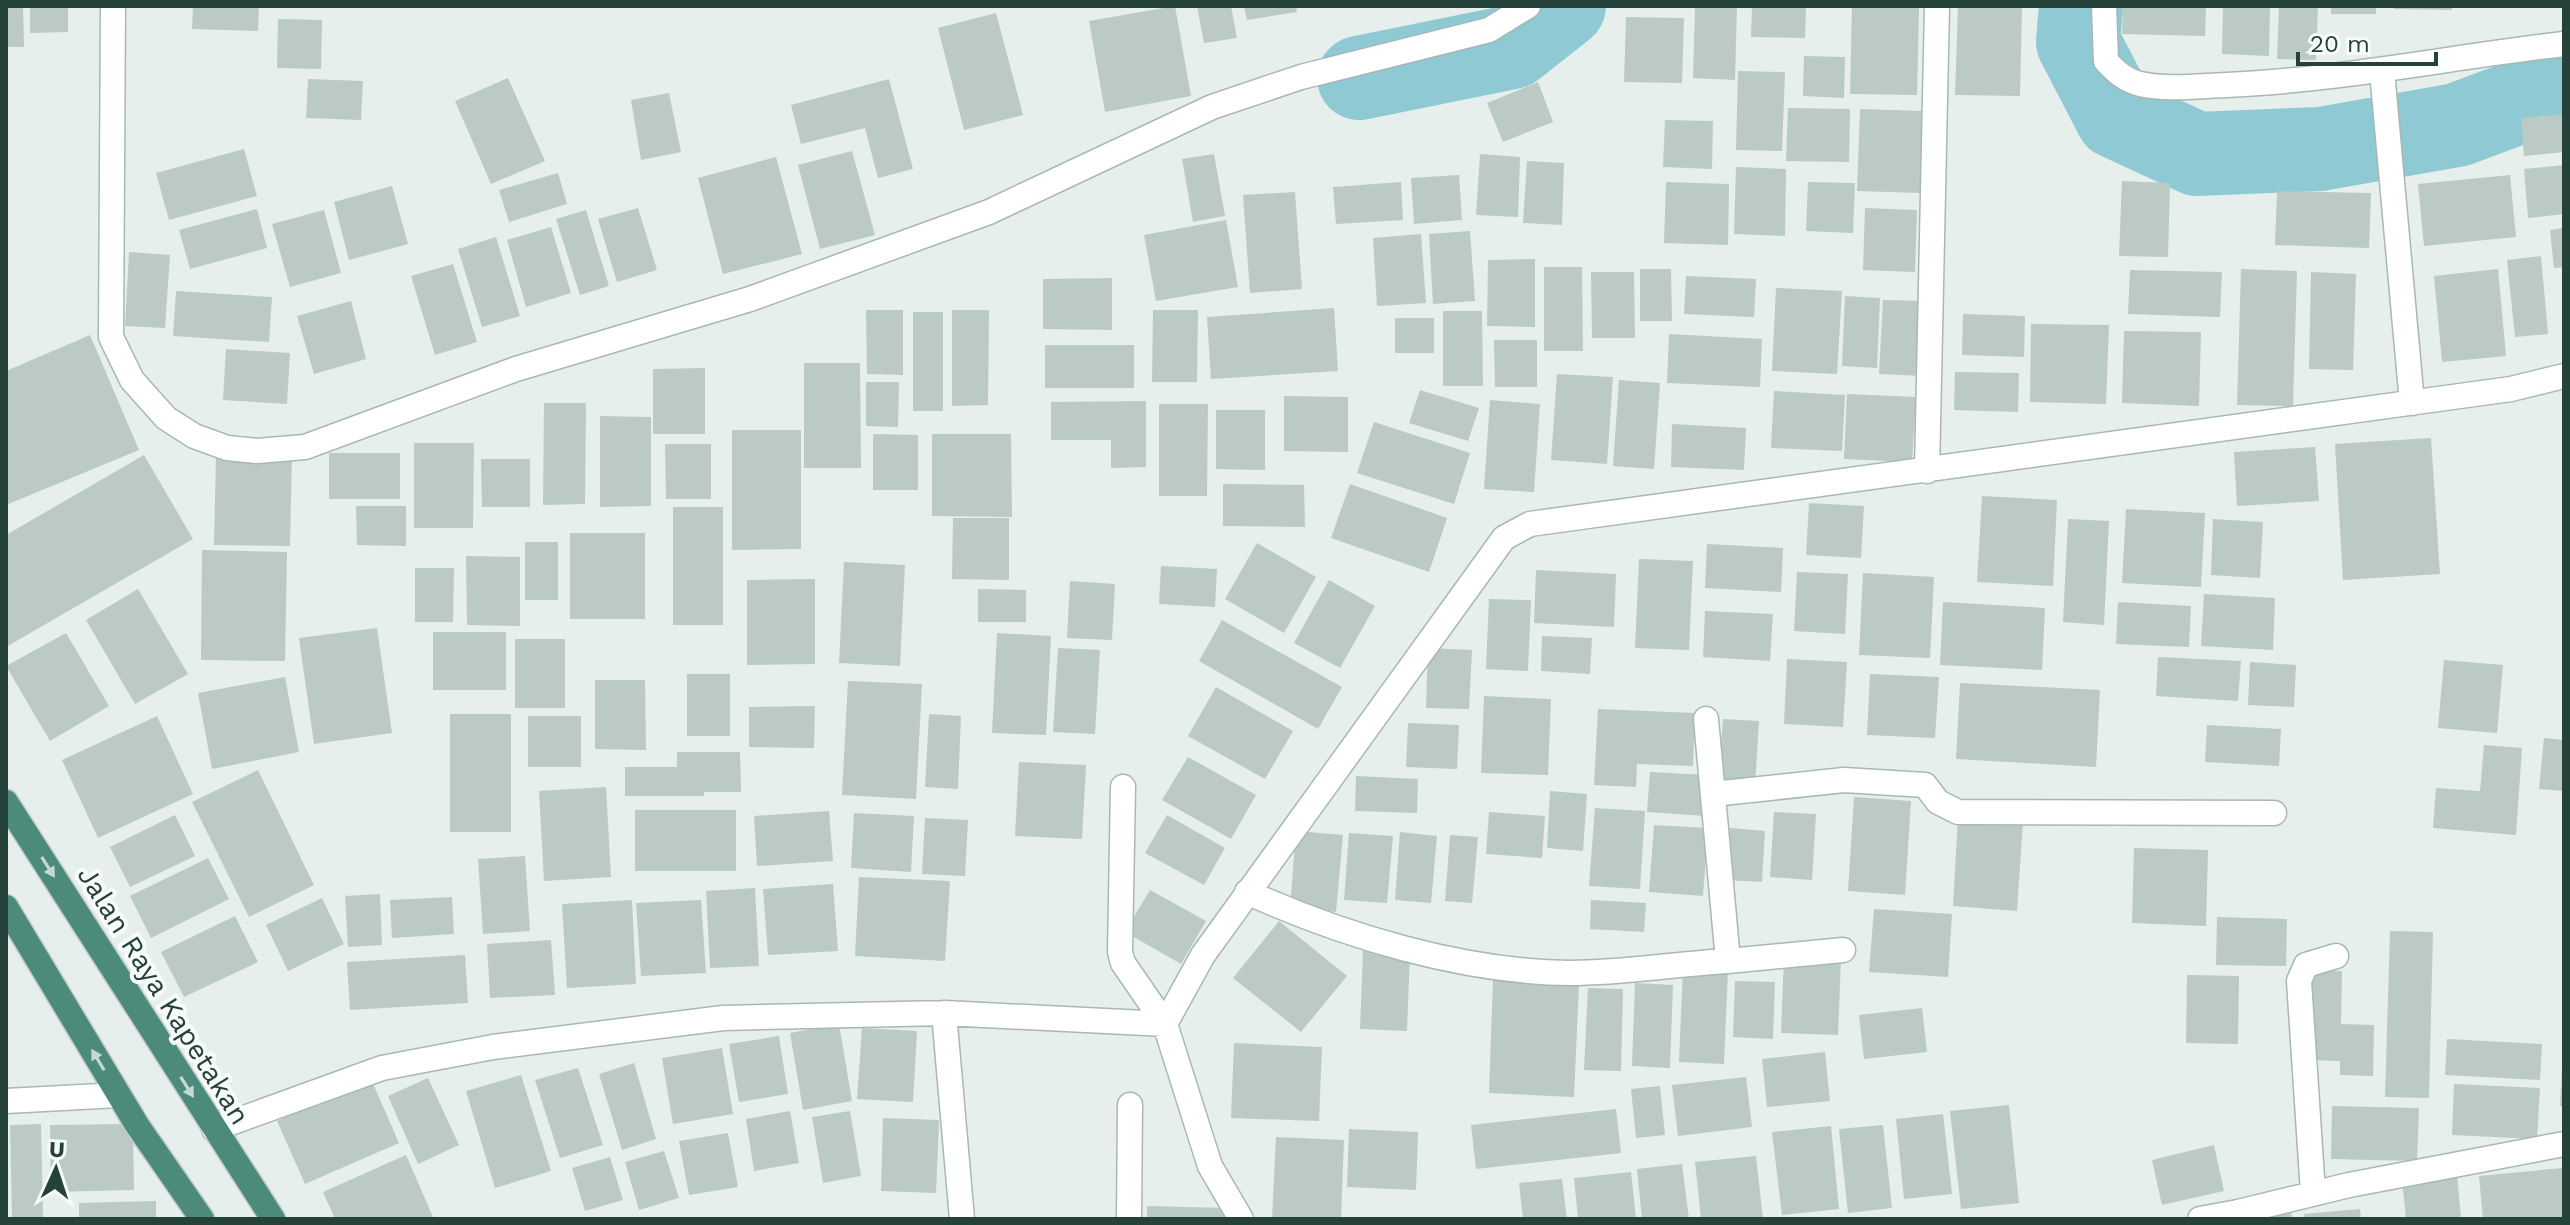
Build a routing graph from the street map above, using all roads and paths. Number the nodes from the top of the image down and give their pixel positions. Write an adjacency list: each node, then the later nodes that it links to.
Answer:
1 (113, 6): 2 (street)
2 (1528, 6)
3 (1937, 6): 9 (street)
4 (2104, 6): 6 (street)
5 (2564, 44): 6 (street)
6 (2383, 83): 8 (street)
7 (2564, 376): 8 (street)
8 (2412, 403): 9 (street)
9 (1927, 471): 15 (street)
10 (1706, 719): 12 (street)
11 (1123, 787): 21 (street)
12 (1713, 794): 14 (street); 19 (street)
13 (6, 802): 25 (highway, Jalan Raya Kapetakan, one-way to 25)
14 (2274, 813)
15 (1247, 892): 19 (street); 21 (street)
16 (6, 907): 22 (highway, one-way to 16)
17 (1843, 950): 19 (street)
18 (2336, 956): 27 (street)
19 (1728, 961)
20 (944, 1013): 21 (street); 25 (street); 31 (street)
21 (1165, 1024): 33 (street)
22 (119, 1095): 23 (street); 29 (highway)
23 (6, 1101)
24 (1130, 1105): 32 (street)
25 (214, 1129): 30 (highway, Jalan Raya Kapetakan)
26 (2564, 1144): 27 (street)
27 (2313, 1193): 28 (street)
28 (2239, 1216): 34 (street)
29 (202, 1219)
30 (273, 1219)
31 (962, 1219)
32 (1129, 1219)
33 (1241, 1219)
34 (2200, 1219)

